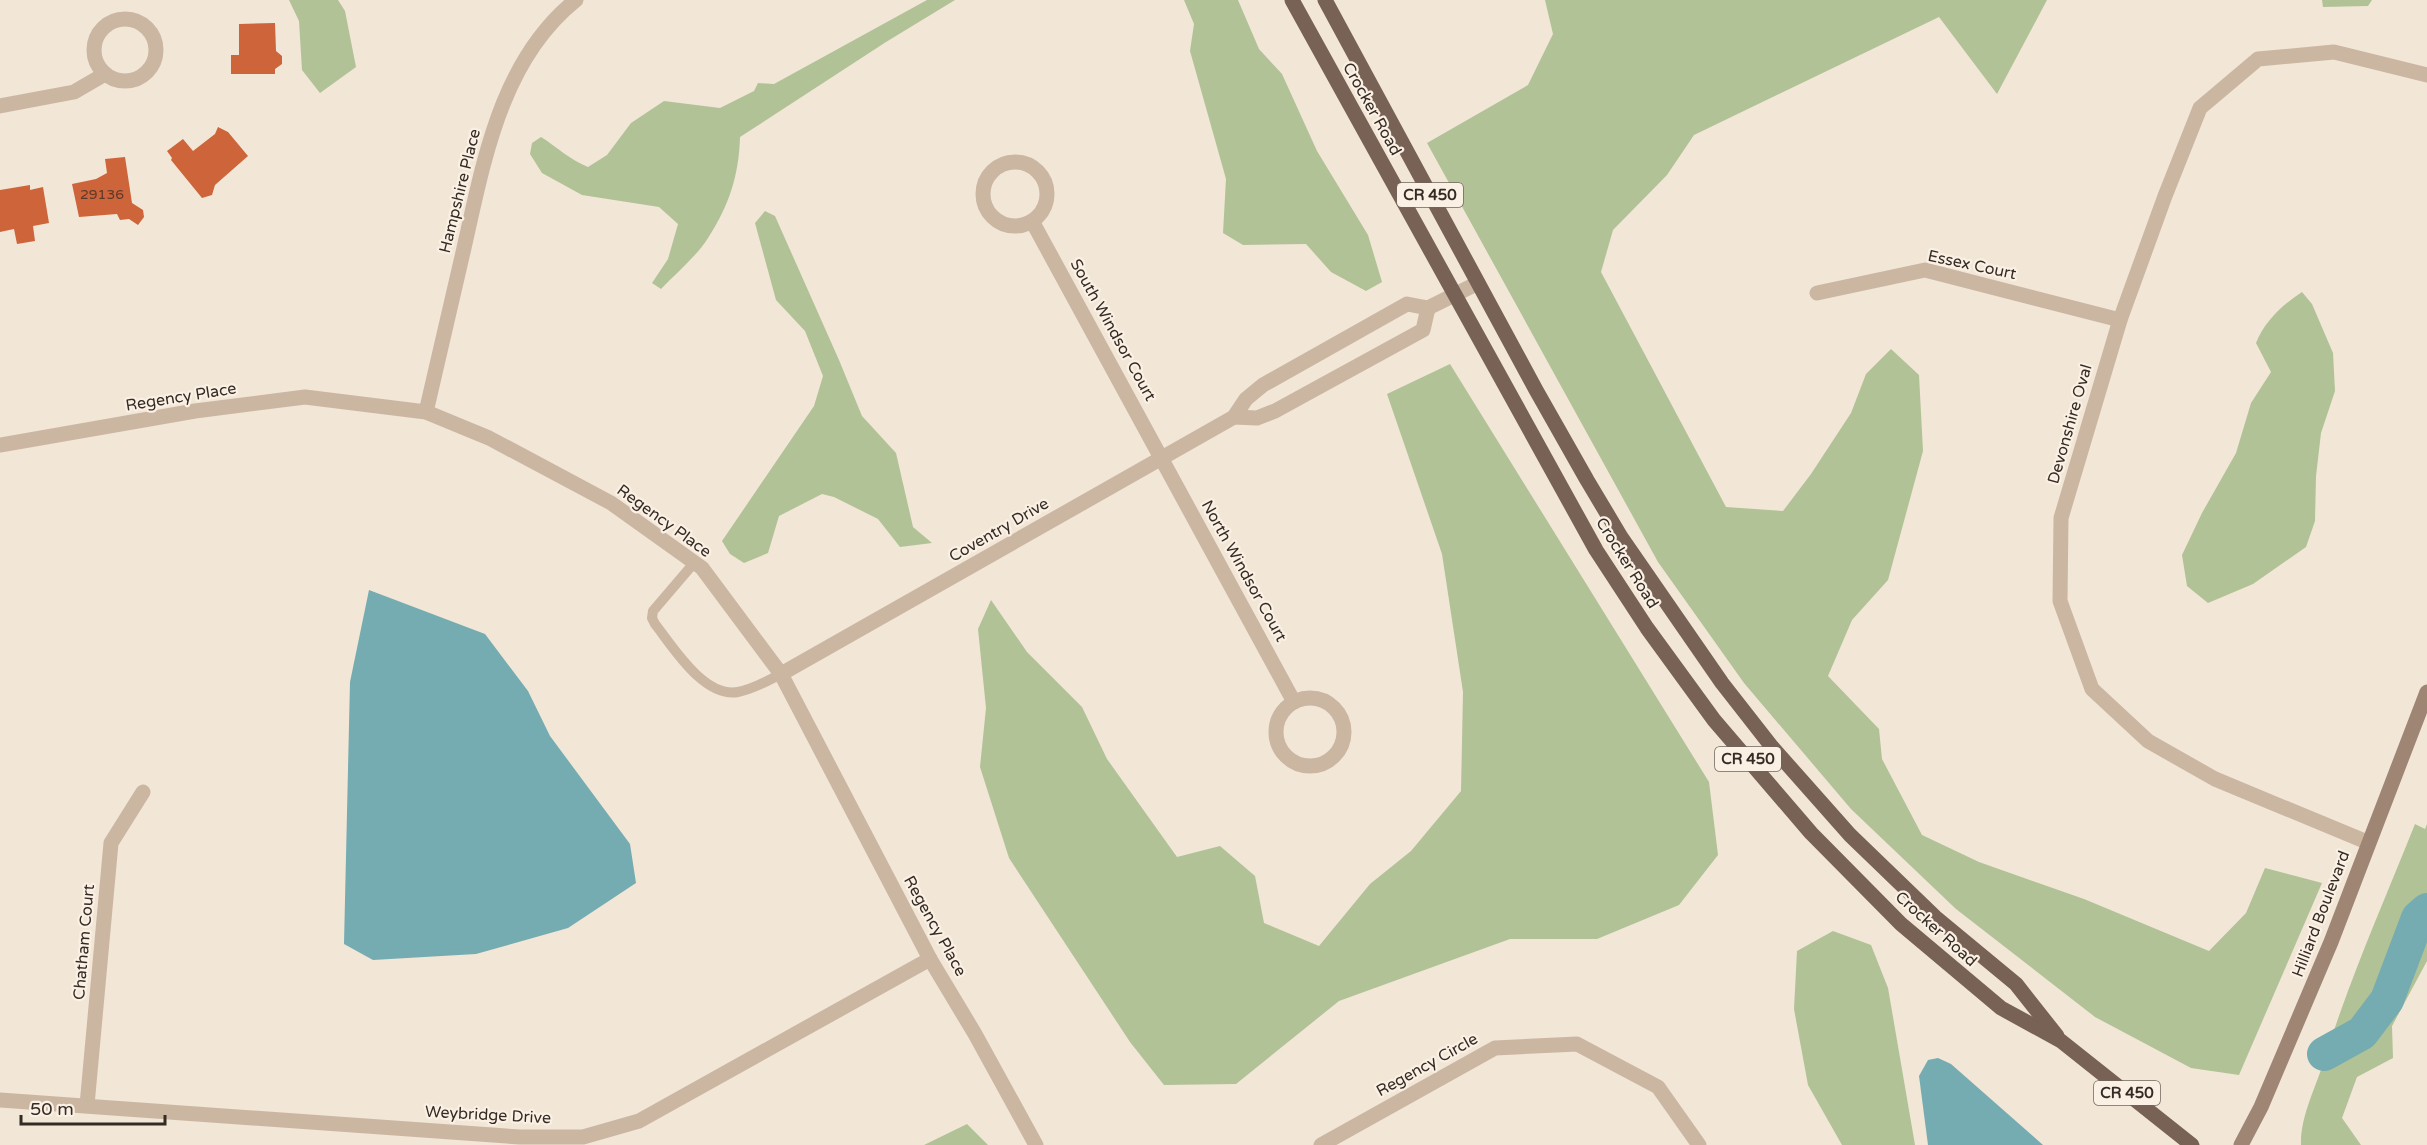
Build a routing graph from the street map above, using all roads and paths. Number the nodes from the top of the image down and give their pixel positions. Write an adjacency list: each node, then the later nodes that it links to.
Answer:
1 (576, 0): 13 (street, Hampshire Place)
2 (1292, 0): 10 (main road, Crocker Road)
3 (1325, 0): 8 (main road, Crocker Road / CR 450)
4 (105, 74): 4 (street); 6 (street)
5 (2427, 75): 12 (street, Devonshire Oval)
6 (0, 106)
7 (1032, 221): 7 (street); 16 (street, South Windsor Court)
8 (1478, 283): 10 (street, Coventry Drive); 24 (main road, Crocker Road / CR 450)
9 (1817, 293): 12 (street, Essex Court)
10 (1453, 295): 11 (street, Coventry Drive); 24 (main road, Crocker Road / CR 450)
11 (1428, 308): 14 (street, Coventry Drive); 14 (street, Coventry Drive)
12 (2120, 320): 22 (street, Devonshire Oval)
13 (426, 412): 15 (street, Regency Place); 17 (street, Regency Place)
14 (1234, 417): 16 (street, Coventry Drive)
15 (0, 445)
16 (1162, 458): 18 (street, Coventry Drive); 20 (street, North Windsor Court)
17 (694, 563): 18 (street, Regency Place); 18 (lane)
18 (781, 674): 23 (street, Regency Place)
19 (2427, 692): 22 (street, Hilliard Boulevard)
20 (1294, 702): 20 (street)
21 (143, 792): 26 (street, Chatham Court)
22 (2367, 842): 31 (street, Hilliard Boulevard)
23 (930, 959): 26 (street, Weybridge Drive); 27 (street, Regency Place)
24 (2061, 1041): 30 (main road, Crocker Road / CR 450)
25 (0, 1100): 26 (street, Weybridge Drive)
26 (87, 1105)
27 (1036, 1145)
28 (1321, 1145): 29 (street, Regency Circle)
29 (1699, 1145)
30 (2192, 1145)
31 (2241, 1145)

